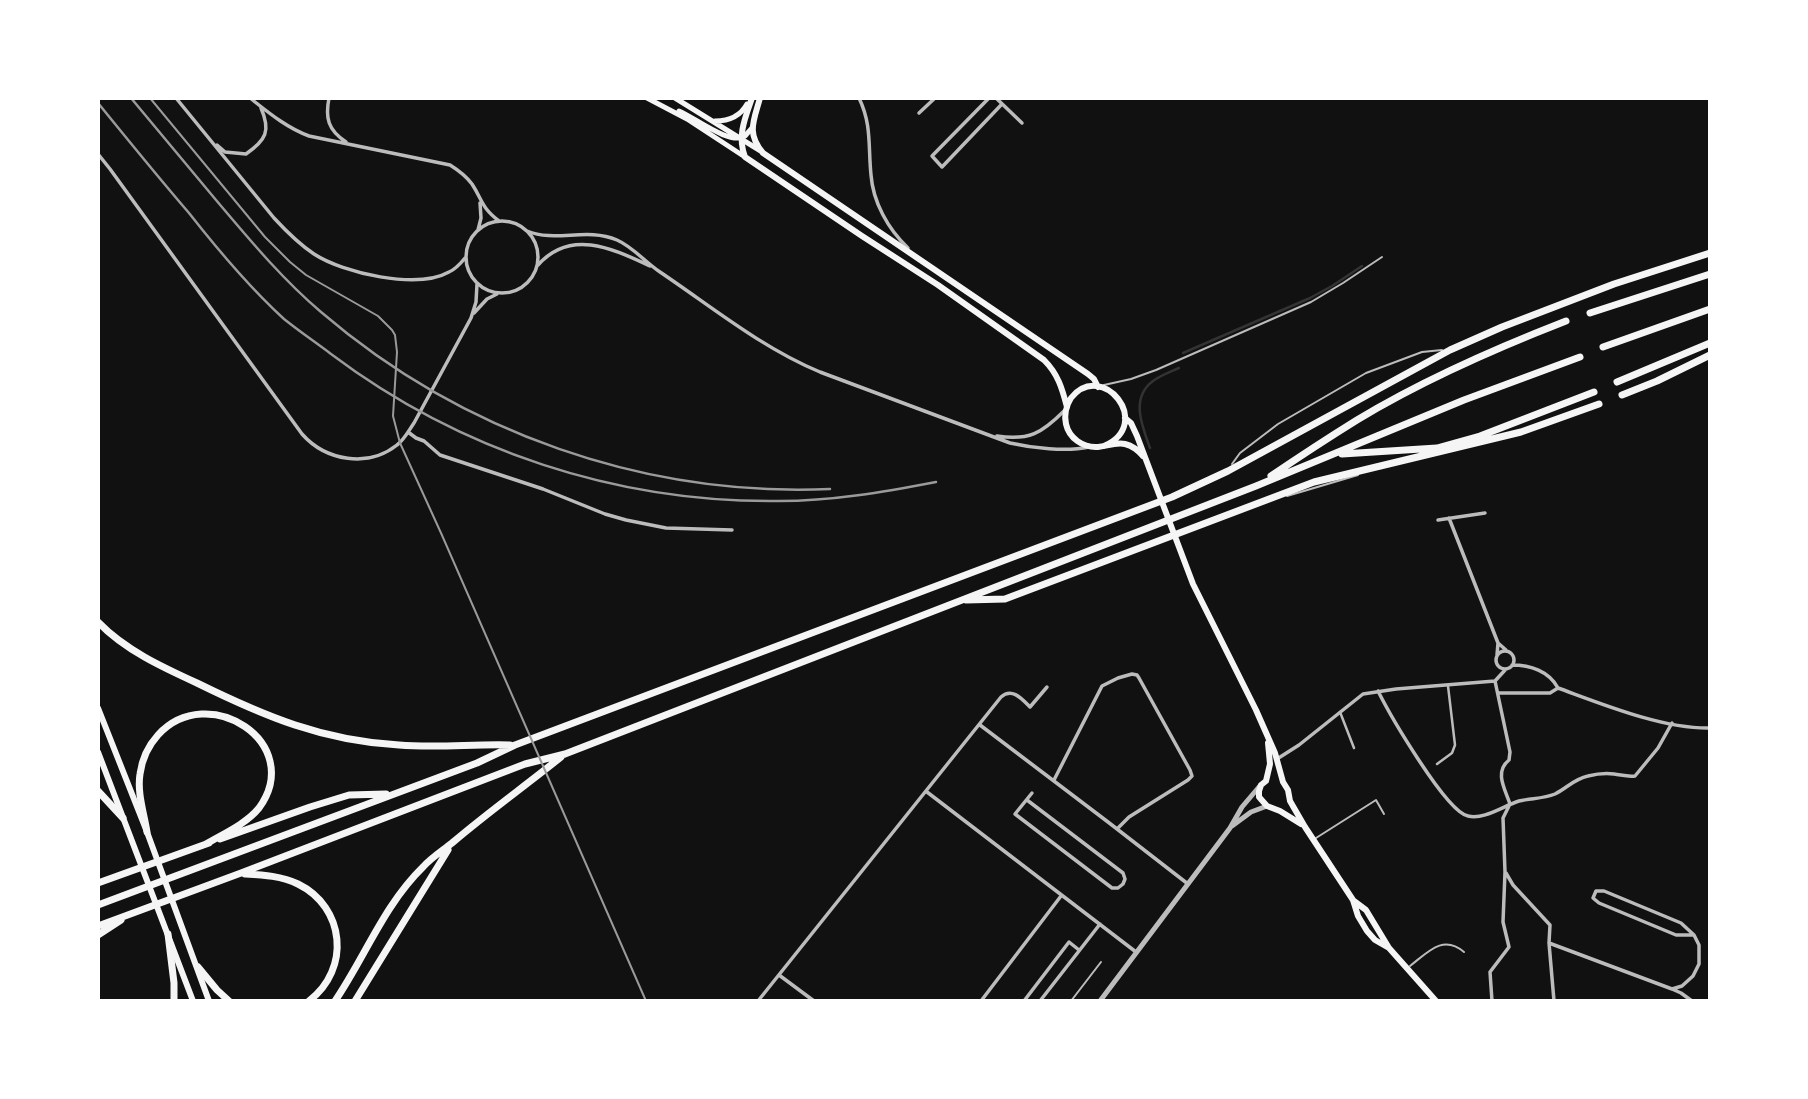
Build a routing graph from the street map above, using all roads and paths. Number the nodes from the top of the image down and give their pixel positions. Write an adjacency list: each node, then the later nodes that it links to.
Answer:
1 (177, 98): 20 (street)
2 (250, 98): 13 (street)
3 (329, 98): 21 (street)
4 (647, 98): 14 (main road)
5 (675, 98): 16 (main road)
6 (751, 98): 16 (main road); 19 (main road)
7 (760, 98): 18 (main road)
8 (859, 98): 32 (street)
9 (935, 98): 15 (street)
10 (989, 98): 12 (street)
11 (996, 98): 12 (street)
12 (1002, 104): 17 (street)
13 (261, 106): 20 (street); 21 (street)
14 (666, 107): 19 (main road); 24 (main road)
15 (919, 113)
16 (711, 120): 19 (main road)
17 (1022, 123)
18 (752, 128): 19 (main road); 22 (main road)
19 (741, 138): 22 (main road); 24 (main road)
20 (212, 141): 31 (street)
21 (347, 144): 25 (street)
22 (763, 153): 32 (main road)
23 (98, 154): 54 (street)
24 (745, 157): 52 (main road)
25 (480, 201): 26 (street); 27 (street)
26 (499, 221): 27 (street); 28 (street)
27 (478, 230): 31 (street)
28 (527, 231): 33 (street); 34 (street)
29 (1710, 253): 44 (highway)
30 (1382, 257): 48 (lane)
31 (465, 258): 36 (street)
32 (919, 259): 48 (main road)
33 (537, 266): 34 (street); 37 (street)
34 (655, 268): 55 (street)
35 (1710, 274): 39 (highway)
36 (477, 284): 37 (street); 40 (street)
37 (497, 294): 40 (street)
38 (1710, 309): 43 (highway)
39 (1590, 313)
40 (471, 318): 54 (street)
41 (1566, 321): 61 (highway)
42 (1710, 342): 47 (highway)
43 (1603, 347)
44 (1450, 350): 60 (highway); 60 (lane)
45 (1710, 355): 50 (highway)
46 (1580, 357): 58 (highway)
47 (1617, 382)
48 (1099, 387): 52 (main road); 53 (main road)
49 (1594, 392): 58 (highway)
50 (1622, 395)
51 (1599, 404): 66 (highway)
52 (1066, 408): 55 (street); 57 (main road)
53 (1125, 418): 56 (main road); 59 (main road)
54 (408, 432): 65 (street)
55 (991, 435): 57 (street)
56 (1104, 446): 57 (main road); 59 (main road)
57 (1091, 447)
58 (1334, 454): 61 (highway)
59 (1145, 458): 84 (main road)
60 (1228, 471): 85 (highway)
61 (1255, 486): 66 (highway)
62 (1485, 513): 63 (street)
63 (1449, 518): 64 (street); 68 (street)
64 (1438, 520)
65 (732, 530)
66 (959, 600): 88 (highway)
67 (98, 622): 85 (highway)
68 (1497, 643): 69 (street); 70 (street)
69 (1507, 651): 70 (street); 71 (street)
70 (1497, 655): 72 (street)
71 (1512, 665): 72 (street); 76 (street)
72 (1506, 669): 73 (street)
73 (1495, 681): 74 (street); 78 (street)
74 (1448, 686): 77 (street); 90 (street)
75 (1047, 687): 82 (street)
76 (1558, 688): 78 (street); 81 (street)
77 (1378, 691): 80 (street); 102 (street)
78 (1497, 694): 102 (street)
79 (98, 708): 111 (main road)
80 (1340, 712): 86 (street); 89 (street)
81 (1672, 723): 83 (street); 102 (street)
82 (980, 725): 91 (street); 97 (street)
83 (1710, 728)
84 (1266, 734): 89 (main road); 95 (main road)
85 (515, 745): 98 (highway)
86 (1354, 748)
87 (98, 752): 105 (main road)
88 (565, 754): 114 (highway); 118 (highway)
89 (1277, 759): 94 (main road)
90 (1437, 764)
91 (1046, 774): 92 (street); 93 (street)
92 (1042, 779)
93 (1054, 780): 106 (street); 110 (street)
94 (1283, 782): 95 (main road); 100 (main road)
95 (1264, 783): 103 (main road); 109 (street)
96 (98, 791): 105 (highway)
97 (927, 792): 121 (street); 138 (street)
98 (394, 793): 115 (highway); 123 (highway)
99 (1032, 793): 101 (street)
100 (1288, 794): 103 (main road); 108 (main road)
101 (1027, 800): 116 (street); 116 (street)
102 (1510, 804): 117 (street)
103 (1271, 807): 108 (main road); 109 (street)
104 (1384, 814): 112 (lane)
105 (123, 818): 127 (main road)
106 (1108, 822): 107 (street); 110 (street)
107 (1105, 827)
108 (1305, 827): 112 (main road)
109 (1230, 828): 120 (street)
110 (1116, 829): 120 (street)
111 (147, 832): 115 (highway); 136 (main road)
112 (1313, 839): 122 (main road)
113 (1094, 841): 116 (street)
114 (453, 842): 145 (highway); 146 (highway)
115 (206, 844): 119 (highway)
116 (1089, 847)
117 (1505, 872): 130 (street); 155 (street)
118 (241, 873): 124 (highway); 144 (highway)
119 (98, 883)
120 (1188, 884): 133 (street)
121 (1061, 896): 125 (street); 149 (street)
122 (1353, 900): 131 (main road); 131 (main road)
123 (98, 905)
124 (129, 915): 126 (highway); 128 (highway)
125 (1100, 924): 132 (street); 133 (street)
126 (98, 926)
127 (167, 934): 140 (highway); 141 (main road)
128 (98, 935)
129 (1694, 935): 129 (street); 139 (street)
130 (1549, 943): 139 (street); 156 (street)
131 (1389, 948): 137 (main road)
132 (1079, 950): 150 (street); 151 (street)
133 (1136, 952): 153 (street)
134 (1464, 952): 137 (lane)
135 (1101, 962): 152 (lane)
136 (198, 967): 142 (main road); 143 (highway)
137 (1406, 968): 154 (main road)
138 (779, 975): 147 (street); 148 (street)
139 (1672, 989): 157 (street)
140 (174, 1001)
141 (193, 1001)
142 (209, 1001)
143 (229, 1001)
144 (309, 1001)
145 (335, 1001)
146 (355, 1001)
147 (758, 1001)
148 (814, 1001)
149 (981, 1001)
150 (1024, 1001)
151 (1040, 1001)
152 (1071, 1001)
153 (1100, 1001)
154 (1436, 1001)
155 (1492, 1001)
156 (1554, 1001)
157 (1692, 1001)

